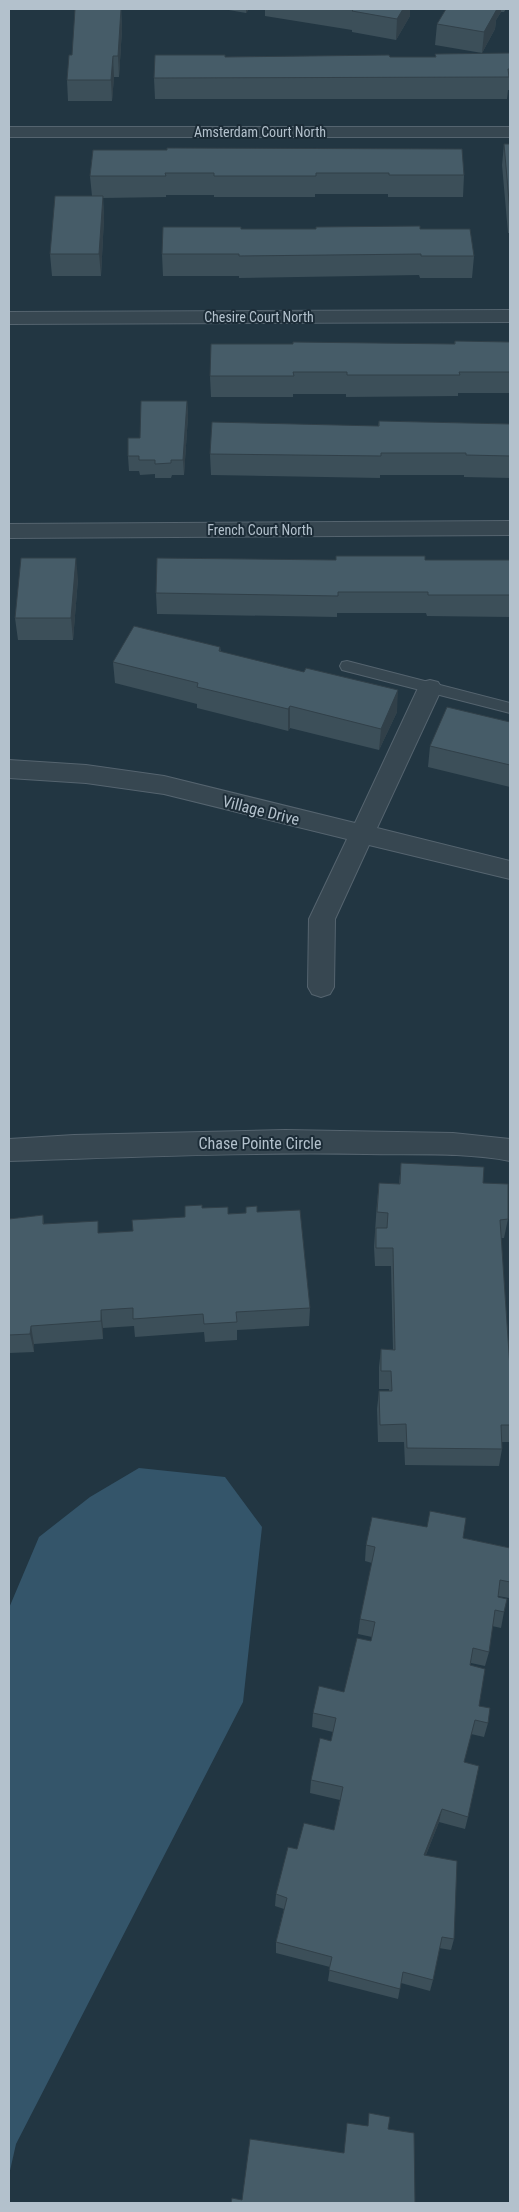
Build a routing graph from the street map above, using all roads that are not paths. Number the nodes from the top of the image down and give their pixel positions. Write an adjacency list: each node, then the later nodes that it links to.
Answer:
1 (9, 132): 2 (street, Amsterdam Court North)
2 (510, 132)
3 (510, 316): 4 (street, Chesire Court North)
4 (9, 318)
5 (510, 528): 6 (street, French Court North)
6 (9, 531)
7 (347, 666): 8 (lane)
8 (430, 688): 9 (lane); 11 (street)
9 (510, 708)
10 (9, 769): 11 (street, Village Drive)
11 (361, 834): 12 (street, Village Drive); 13 (street)
12 (510, 870)
13 (321, 987)
14 (9, 1150): 15 (street, Chase Pointe Circle)
15 (510, 1150)

